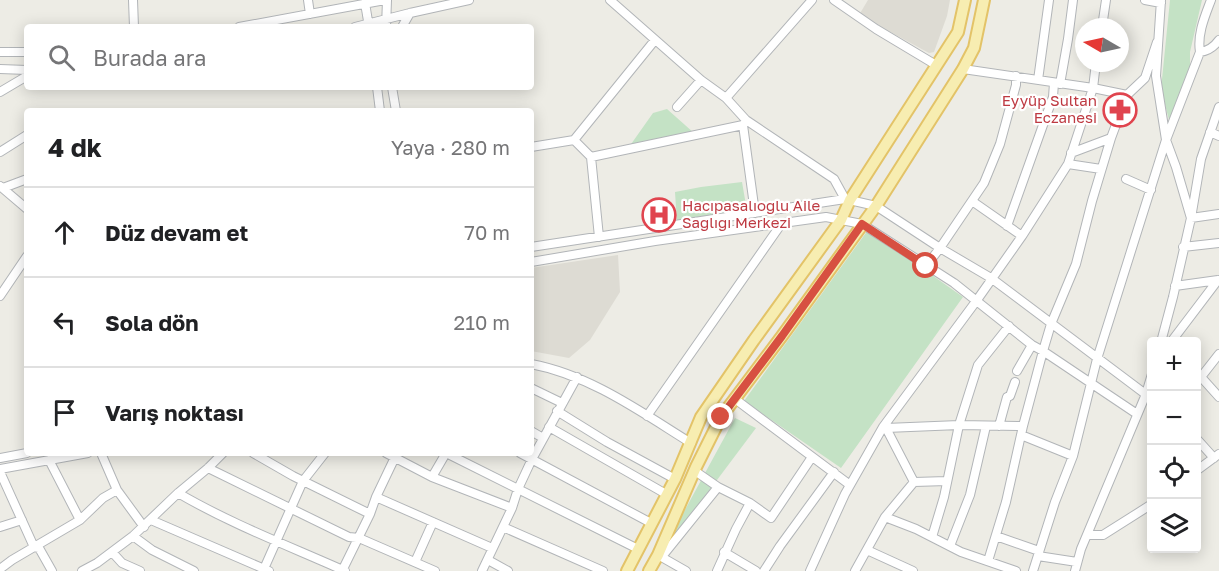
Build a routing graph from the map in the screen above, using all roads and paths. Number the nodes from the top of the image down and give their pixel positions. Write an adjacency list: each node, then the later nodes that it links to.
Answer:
1 (133, 0): 21 (street)
2 (308, 0): 18 (street)
3 (386, 0): 16 (street); 20 (street)
4 (469, 0): 17 (street)
5 (610, 0): 25 (street)
6 (812, 0): 46 (street)
7 (834, 0): 31 (street)
8 (965, 0): 31 (main road)
9 (984, 0): 33 (main road)
10 (1049, 0): 39 (street)
11 (1073, 0): 40 (street)
12 (1106, 0): 19 (street)
13 (1145, 0): 15 (street)
14 (1211, 0): 30 (street)
15 (1161, 1): 27 (street)
16 (365, 3): 18 (street); 23 (street)
17 (410, 13): 20 (street); 24 (street)
18 (310, 14): 22 (street)
19 (1103, 18)
20 (386, 23)
21 (134, 24)
22 (255, 24)
23 (369, 24)
24 (404, 24)
25 (655, 40): 38 (street); 56 (street)
26 (1219, 40): 30 (street)
27 (1157, 42): 45 (street); 57 (street)
28 (0, 52): 29 (street)
29 (24, 52)
30 (1200, 52): 57 (street)
31 (936, 65): 68 (main road)
32 (0, 69): 34 (street)
33 (963, 69): 36 (street); 71 (main road)
34 (24, 70)
35 (1095, 72): 41 (street)
36 (1016, 76): 39 (street); 69 (street)
37 (24, 78): 44 (street)
38 (701, 80): 46 (street); 47 (street)
39 (1038, 80): 40 (street)
40 (1057, 84): 41 (street); 78 (street)
41 (1093, 88): 45 (street); 60 (street)
42 (377, 90): 49 (street)
43 (392, 90): 50 (street)
44 (0, 92)
45 (1126, 95): 55 (street)
46 (726, 98): 51 (street)
47 (676, 107)
48 (1219, 107): 52 (street)
49 (380, 108)
50 (396, 108)
51 (745, 123): 61 (street); 68 (street); 72 (street)
52 (1210, 132): 53 (street); 74 (street)
53 (1219, 136)
54 (24, 137): 59 (street)
55 (1111, 138): 60 (street); 63 (street)
56 (574, 140): 58 (street); 61 (street)
57 (1166, 140): 67 (street); 74 (street)
58 (534, 147)
59 (0, 152)
60 (1071, 153): 62 (street)
61 (591, 157): 80 (street)
62 (1068, 164): 63 (street); 79 (street)
63 (1101, 169): 93 (street)
64 (1126, 179): 67 (street)
65 (24, 180): 66 (street)
66 (1, 187): 70 (street)
67 (1151, 190): 100 (street)
68 (848, 199): 71 (street); 72 (street); 75 (main road)
69 (972, 201): 78 (street); 84 (street)
70 (24, 206)
71 (876, 206): 77 (main road); 84 (street)
72 (755, 213): 80 (street)
73 (1219, 214): 74 (street)
74 (1191, 218): 83 (street)
75 (841, 220): 76 (street); 77 (street); 125 (main road)
76 (782, 223): 86 (street); 116 (street)
77 (862, 224): 87 (street); 111 (main road)
78 (1007, 226): 79 (street)
79 (1022, 236): 88 (street)
80 (599, 237): 82 (street)
81 (1219, 243): 83 (street)
82 (534, 247)
83 (1183, 247): 90 (street)
84 (940, 248): 87 (street); 88 (street)
85 (24, 260): 91 (street)
86 (534, 261)
87 (926, 266): 92 (street)
88 (992, 278): 92 (street); 93 (street)
89 (1218, 280): 90 (street); 96 (street)
90 (1176, 286): 95 (street)
91 (0, 296)
92 (976, 300): 94 (street); 121 (street)
93 (1051, 324): 98 (street); 100 (street)
94 (1009, 326): 97 (street); 117 (street)
95 (1162, 337)
96 (1175, 337)
97 (1032, 345): 98 (street); 102 (street)
98 (1043, 351): 107 (street); 122 (street)
99 (1219, 354): 103 (street)
100 (1097, 359): 107 (street); 109 (street)
101 (534, 365): 104 (street)
102 (1017, 371)
103 (1201, 375)
104 (577, 377): 113 (street); 116 (street)
105 (1201, 379): 110 (street)
106 (1015, 382): 119 (street)
107 (1091, 383): 115 (street); 140 (street)
108 (534, 389): 113 (street)
109 (1147, 396)
110 (1219, 397)
111 (735, 399): 142 (street); 149 (main road)
112 (1147, 400): 115 (street)
113 (562, 403): 114 (street)
114 (557, 411): 120 (street); 152 (street)
115 (1137, 414): 177 (street)
116 (647, 417): 125 (street)
117 (959, 425): 118 (street); 121 (street); 154 (street)
118 (986, 426): 119 (street); 183 (street)
119 (999, 426): 122 (street)
120 (549, 427): 124 (street); 161 (street)
121 (884, 428): 155 (street); 156 (street)
122 (1022, 430): 140 (street); 178 (street)
123 (534, 433): 124 (street)
124 (543, 438): 128 (street)
125 (691, 442): 152 (main road)
126 (1201, 442): 141 (street)
127 (24, 454): 143 (street)
128 (534, 455)
129 (71, 456): 145 (street)
130 (102, 456): 159 (street)
131 (220, 456): 146 (street)
132 (258, 456): 153 (street)
133 (323, 456): 153 (street)
134 (392, 456): 162 (street)
135 (394, 456): 151 (street)
136 (444, 456): 151 (street)
137 (452, 456): 158 (street)
138 (526, 456): 144 (street)
139 (534, 456): 144 (street)
140 (1073, 456): 190 (street)
141 (1217, 456): 147 (street)
142 (813, 457): 150 (street); 163 (street)
143 (0, 458)
144 (532, 459): 158 (street); 173 (street)
145 (49, 460): 148 (street); 170 (street)
146 (208, 468): 160 (street); 166 (street)
147 (1201, 468)
148 (0, 470): 169 (street)
149 (694, 471): 157 (street); 191 (main road)
150 (834, 472): 156 (street); 212 (street)
151 (432, 477): 165 (street)
152 (675, 479): 161 (main road)
153 (303, 481): 166 (street); 167 (street)
154 (947, 481): 155 (street); 181 (street)
155 (914, 482): 168 (street)
156 (850, 485): 213 (street)
157 (718, 487): 163 (street); 191 (street)
158 (518, 489): 165 (street); 186 (street)
159 (117, 490): 170 (street); 175 (street)
160 (178, 493): 171 (street); 182 (street)
161 (666, 494): 173 (main road)
162 (376, 496): 167 (street); 172 (street)
163 (750, 503): 189 (street)
164 (1147, 507): 177 (street)
165 (512, 508): 176 (street)
166 (291, 509): 180 (street); 182 (street)
167 (370, 514): 180 (street)
168 (885, 517): 181 (street); 187 (street)
169 (22, 520): 174 (street); 184 (street)
170 (80, 520): 184 (street)
171 (151, 520): 175 (street); 197 (street)
172 (433, 522): 185 (street); 194 (street)
173 (651, 523): 186 (main road)
174 (0, 526)
175 (144, 527): 179 (street)
176 (503, 527): 185 (street); 206 (street)
177 (1087, 535): 195 (street)
178 (996, 536): 190 (street); 193 (street)
179 (133, 537): 188 (street); 201 (street)
180 (359, 537): 194 (street); 202 (street)
181 (932, 537): 183 (street)
182 (276, 541): 197 (street); 202 (street)
183 (950, 546): 193 (street)
184 (34, 547): 196 (street); 198 (street)
185 (492, 548): 192 (street)
186 (638, 549): 207 (main road)
187 (867, 550): 214 (street); 215 (street)
188 (112, 552): 199 (street); 200 (street)
189 (724, 552): 210 (street); 211 (street)
190 (1039, 553): 195 (street); 217 (street)
191 (658, 555): 208 (main road); 209 (street)
192 (488, 560): 204 (street); 205 (street)
193 (988, 561): 216 (street)
194 (415, 562): 203 (street)
195 (1077, 562): 218 (street)
196 (0, 569)
197 (266, 570)
198 (52, 571)
199 (84, 571)
200 (140, 571)
201 (194, 571)
202 (343, 571)
203 (435, 571)
204 (482, 571)
205 (508, 571)
206 (603, 571)
207 (627, 571)
208 (650, 571)
209 (686, 571)
210 (717, 571)
211 (756, 571)
212 (764, 571)
213 (810, 571)
214 (855, 571)
215 (913, 571)
216 (1016, 571)
217 (1033, 571)
218 (1075, 571)

